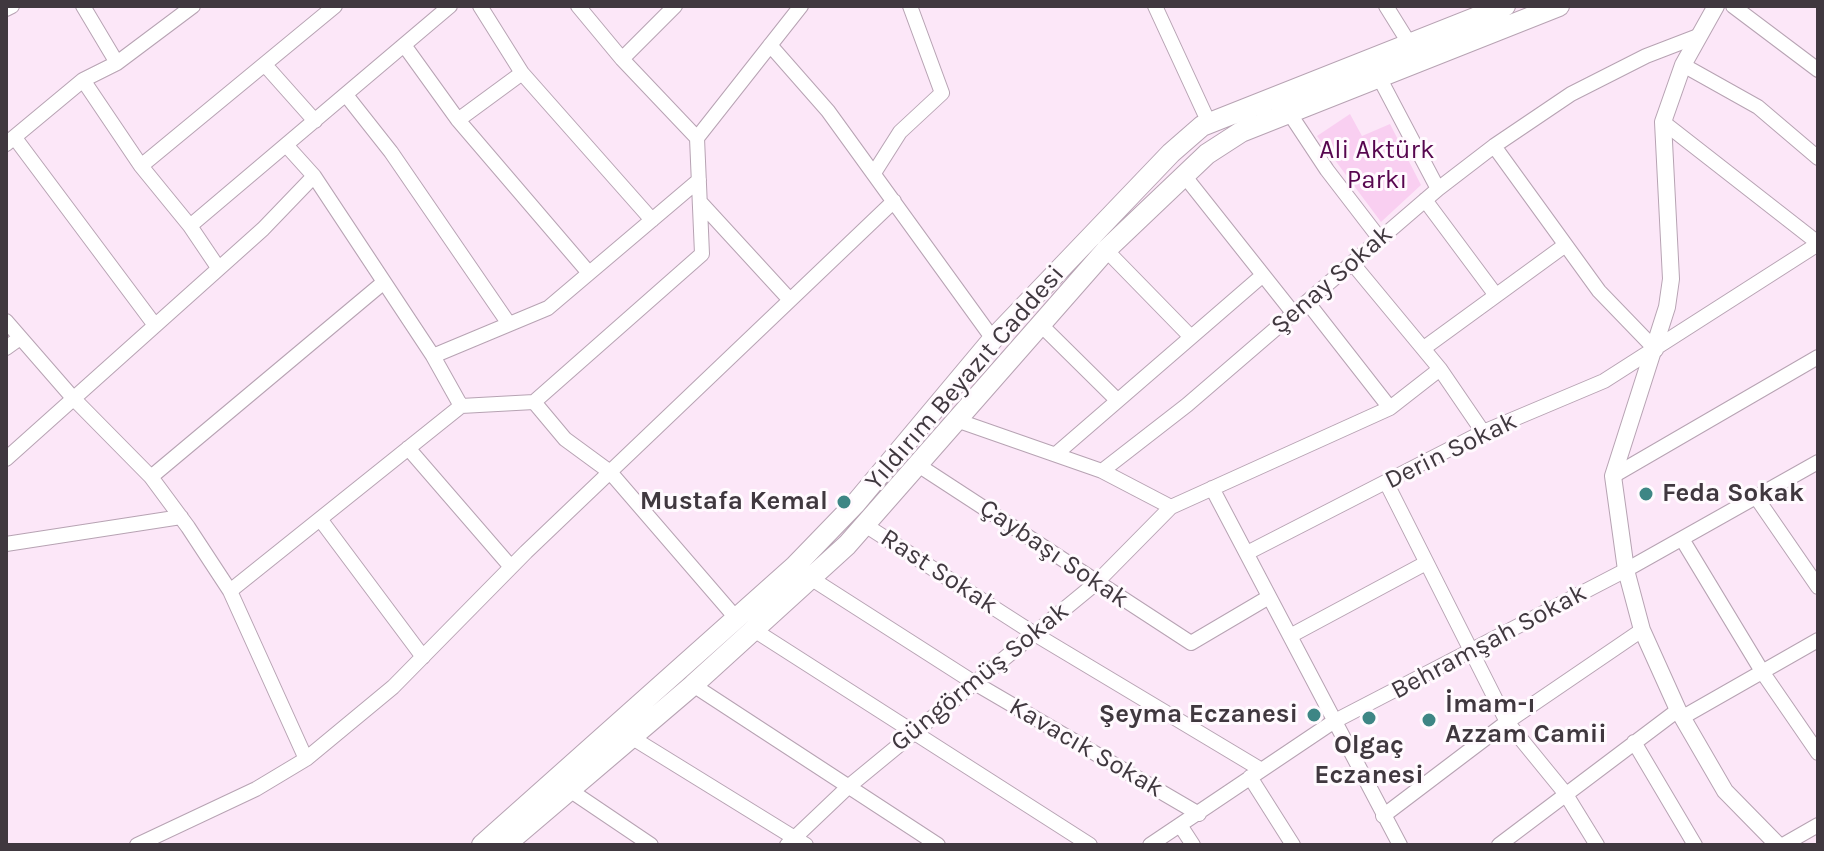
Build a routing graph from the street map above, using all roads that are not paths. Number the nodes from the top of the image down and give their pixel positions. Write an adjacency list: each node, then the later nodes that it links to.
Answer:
1 (12, 6): 17 (street)
2 (83, 6): 23 (street)
3 (193, 6): 23 (street)
4 (335, 6): 25 (street)
5 (450, 6): 20 (street)
6 (480, 6): 27 (street)
7 (675, 6): 22 (street)
8 (801, 6): 21 (street)
9 (910, 6): 42 (street)
10 (1155, 6): 35 (street)
11 (1386, 6): 19 (street)
12 (1505, 6): 19 (main road, Yıldırım Beyazıt Caddesi)
13 (1559, 6): 28 (main road)
14 (1716, 6): 18 (street)
15 (1733, 6): 26 (street)
16 (580, 7): 22 (street)
17 (6, 9)
18 (1698, 36): 24 (street); 39 (street, Şenay Sokak)
19 (1409, 43): 35 (main road, Yıldırım Beyazıt Caddesi)
20 (404, 45): 30 (street); 32 (street)
21 (770, 45): 36 (street); 42 (street)
22 (622, 59): 36 (street)
23 (117, 63): 29 (street)
24 (1683, 65): 34 (street); 40 (street)
25 (266, 66): 33 (street); 41 (street)
26 (1818, 70)
27 (522, 73): 32 (street); 50 (street)
28 (1380, 79): 31 (main road); 46 (street)
29 (83, 80): 37 (street); 41 (street)
30 (346, 95): 33 (street); 67 (street)
31 (1290, 114): 43 (main road); 52 (street)
32 (458, 120): 58 (street)
33 (315, 121): 38 (street)
34 (1663, 122): 53 (street); 74 (street)
35 (1209, 123): 71 (main road, Yıldırım Beyazıt Caddesi)
36 (697, 138): 45 (street)
37 (10, 141): 66 (street)
38 (286, 145): 44 (street); 51 (street)
39 (1494, 146): 46 (street, Şenay Sokak); 54 (street)
40 (1818, 158)
41 (141, 166): 51 (street)
42 (874, 173): 48 (street)
43 (1183, 174): 55 (main road); 59 (street)
44 (314, 176): 57 (street); 60 (street)
45 (699, 180): 49 (street); 50 (street)
46 (1438, 189): 47 (street, Şenay Sokak)
47 (1425, 200): 52 (street, Şenay Sokak); 61 (street)
48 (894, 201): 62 (street); 71 (street)
49 (700, 202): 62 (street); 80 (street)
50 (652, 220): 58 (street)
51 (190, 226): 57 (street)
52 (1380, 239): 56 (street, Şenay Sokak)
53 (1818, 244): 74 (street, Derin Sokak)
54 (1564, 246): 61 (street); 74 (street)
55 (1106, 250): 68 (main road); 69 (street)
56 (1353, 264): 63 (street, Şenay Sokak); 73 (street)
57 (217, 266): 66 (street)
58 (589, 273): 67 (street)
59 (1263, 275): 64 (street); 69 (street)
60 (384, 282): 75 (street); 93 (street)
61 (1495, 294): 73 (street)
62 (790, 300): 91 (street)
63 (1308, 303): 64 (street, Şenay Sokak); 82 (street)
64 (1294, 314): 90 (street, Şenay Sokak)
65 (6, 321): 70 (street)
66 (154, 324): 78 (street)
67 (509, 324): 75 (street)
68 (1041, 325): 79 (street); 83 (main road)
69 (1190, 336): 79 (street)
70 (20, 338): 72 (street); 78 (street)
71 (993, 339): 112 (main road, Yıldırım Beyazıt Caddesi)
72 (6, 348)
73 (1424, 348): 77 (street)
74 (1656, 350): 84 (street, Derin Sokak); 92 (street)
75 (433, 356): 81 (street)
76 (1818, 357): 92 (street)
77 (1440, 369): 82 (street); 84 (street)
78 (73, 398): 87 (street); 93 (street)
79 (1117, 400): 86 (street)
80 (534, 402): 81 (street); 91 (street)
81 (461, 406): 85 (street)
82 (1390, 408): 95 (street)
83 (956, 420): 86 (street); 89 (main road)
84 (1483, 432): 94 (street, Derin Sokak)
85 (408, 448): 99 (street); 105 (street)
86 (1056, 454): 90 (street)
87 (6, 459)
88 (1818, 462): 96 (street)
89 (918, 465): 100 (main road); 108 (street, Çaybaşı Sokak)
90 (1102, 471): 97 (street)
91 (610, 472): 105 (street); 112 (street)
92 (1613, 476): 106 (street)
93 (151, 477): 98 (street)
94 (1386, 482): 103 (street, Derin Sokak); 104 (street)
95 (1212, 488): 97 (street); 103 (street)
96 (1756, 497): 101 (street); 109 (street)
97 (1171, 507): 108 (street, Güngörmüş Sokak)
98 (181, 517): 102 (street); 110 (street)
99 (320, 519): 110 (street); 119 (street)
100 (865, 525): 107 (main road); 115 (street, Rast Sokak)
101 (1682, 539): 106 (street); 120 (street)
102 (6, 544)
103 (1247, 553): 111 (street)
104 (1426, 563): 116 (street); 118 (street)
105 (511, 567): 119 (street)
106 (1626, 570): 114 (street); 118 (street, Behramşah Sokak)
107 (812, 579): 113 (main road); 121 (street, Kavacık Sokak)
108 (1096, 583): 111 (street, Çaybaşı Sokak); 115 (street, Güngörmüş Sokak)
109 (1818, 587)
110 (230, 591): 130 (street)
111 (1269, 597): 116 (street)
112 (736, 618): 142 (main road, Yıldırım Beyazıt Caddesi)
113 (754, 630): 122 (main road); 126 (street)
114 (1642, 630): 123 (street); 125 (street)
115 (1033, 633): 121 (street, Güngörmüş Sokak); 131 (street, Rast Sokak)
116 (1290, 636): 124 (street)
117 (1818, 640): 120 (street)
118 (1471, 651): 124 (street, Behramşah Sokak); 125 (street)
119 (423, 657): 130 (street)
120 (1763, 673): 123 (street); 129 (street)
121 (973, 682): 126 (street, Güngörmüş Sokak); 135 (street, Kavacık Sokak)
122 (693, 685): 127 (main road); 132 (street)
123 (1680, 713): 128 (street); 153 (street)
124 (1333, 722): 131 (street, Behramşah Sokak); 136 (street)
125 (1507, 722): 134 (street); 136 (street)
126 (914, 731): 132 (street, Güngörmüş Sokak); 145 (street)
127 (631, 737): 133 (main road); 140 (street)
128 (1634, 742): 134 (street); 152 (street)
129 (1818, 753)
130 (306, 759): 141 (street)
131 (1255, 773): 135 (street, Behramşah Sokak); 148 (street)
132 (848, 787): 140 (street, Güngörmüş Sokak); 144 (street)
133 (571, 791): 139 (main road); 143 (street)
134 (1565, 793): 150 (street); 151 (street)
135 (1199, 814): 137 (street, Behramşah Sokak)
136 (1383, 816): 149 (street)
137 (1180, 825): 146 (street, Behramşah Sokak); 147 (street)
138 (1818, 825): 153 (street)
139 (517, 842)
140 (796, 843)
141 (137, 845)
142 (482, 845)
143 (651, 845)
144 (938, 845)
145 (1090, 845)
146 (1150, 845)
147 (1193, 845)
148 (1293, 845)
149 (1400, 845)
150 (1499, 845)
151 (1597, 845)
152 (1695, 845)
153 (1780, 845)

